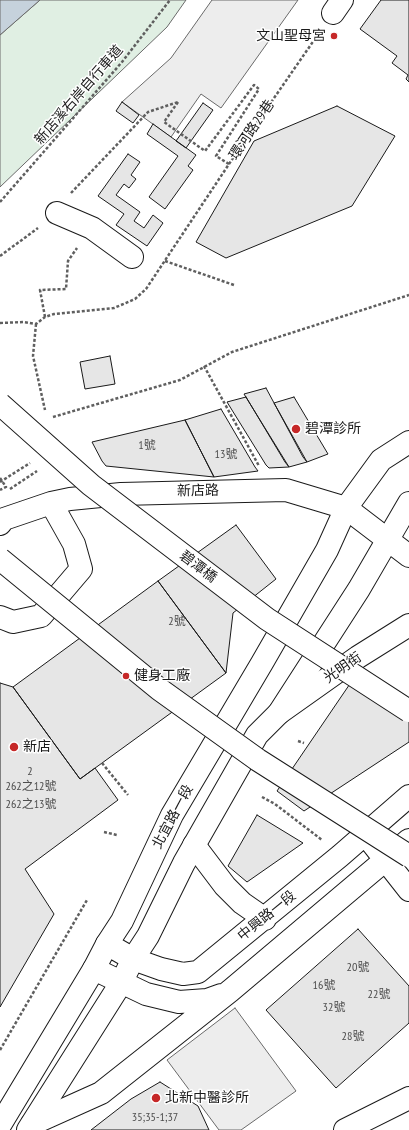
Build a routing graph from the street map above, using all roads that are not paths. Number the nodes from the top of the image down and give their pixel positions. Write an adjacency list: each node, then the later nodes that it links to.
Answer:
1 (57, 213): 2 (main road)
2 (132, 257)
3 (0, 404): 14 (main road, 碧潭橋, bridge)
4 (409, 442): 7 (main road, 北宜路一段)
5 (51, 503): 7 (main road, 新店路); 8 (main road, 新店路); 12 (main road)
6 (409, 503): 9 (main road)
7 (346, 508): 9 (main road, 新店路); 25 (main road, 北宜路一段)
8 (0, 524)
9 (387, 540): 10 (main road, 新店路); 15 (main road)
10 (409, 556)
11 (0, 559): 20 (main road, bridge)
12 (0, 618)
13 (409, 625): 15 (main road, 光明街)
14 (409, 711)
15 (279, 713): 19 (main road)
16 (409, 796): 17 (main road, 中興路一段)
17 (365, 834): 21 (main road); 24 (main road, 中興路一段)
18 (409, 840): 21 (main road)
19 (194, 845): 24 (main road); 26 (main road)
20 (409, 856)
21 (390, 866): 22 (main road); 23 (main road); 29 (main road)
22 (409, 890)
23 (409, 908)
24 (265, 919): 26 (main road, 中興路一段)
25 (107, 944): 26 (main road, 中興路一段); 27 (main road, 北宜路一段)
26 (133, 959): 28 (main road)
27 (94, 969): 28 (main road); 31 (main road, 北宜路一段)
28 (121, 983): 29 (main road); 32 (main road)
29 (230, 991): 32 (main road)
30 (409, 1098): 33 (main road)
31 (0, 1125)
32 (30, 1127)
33 (345, 1130)

